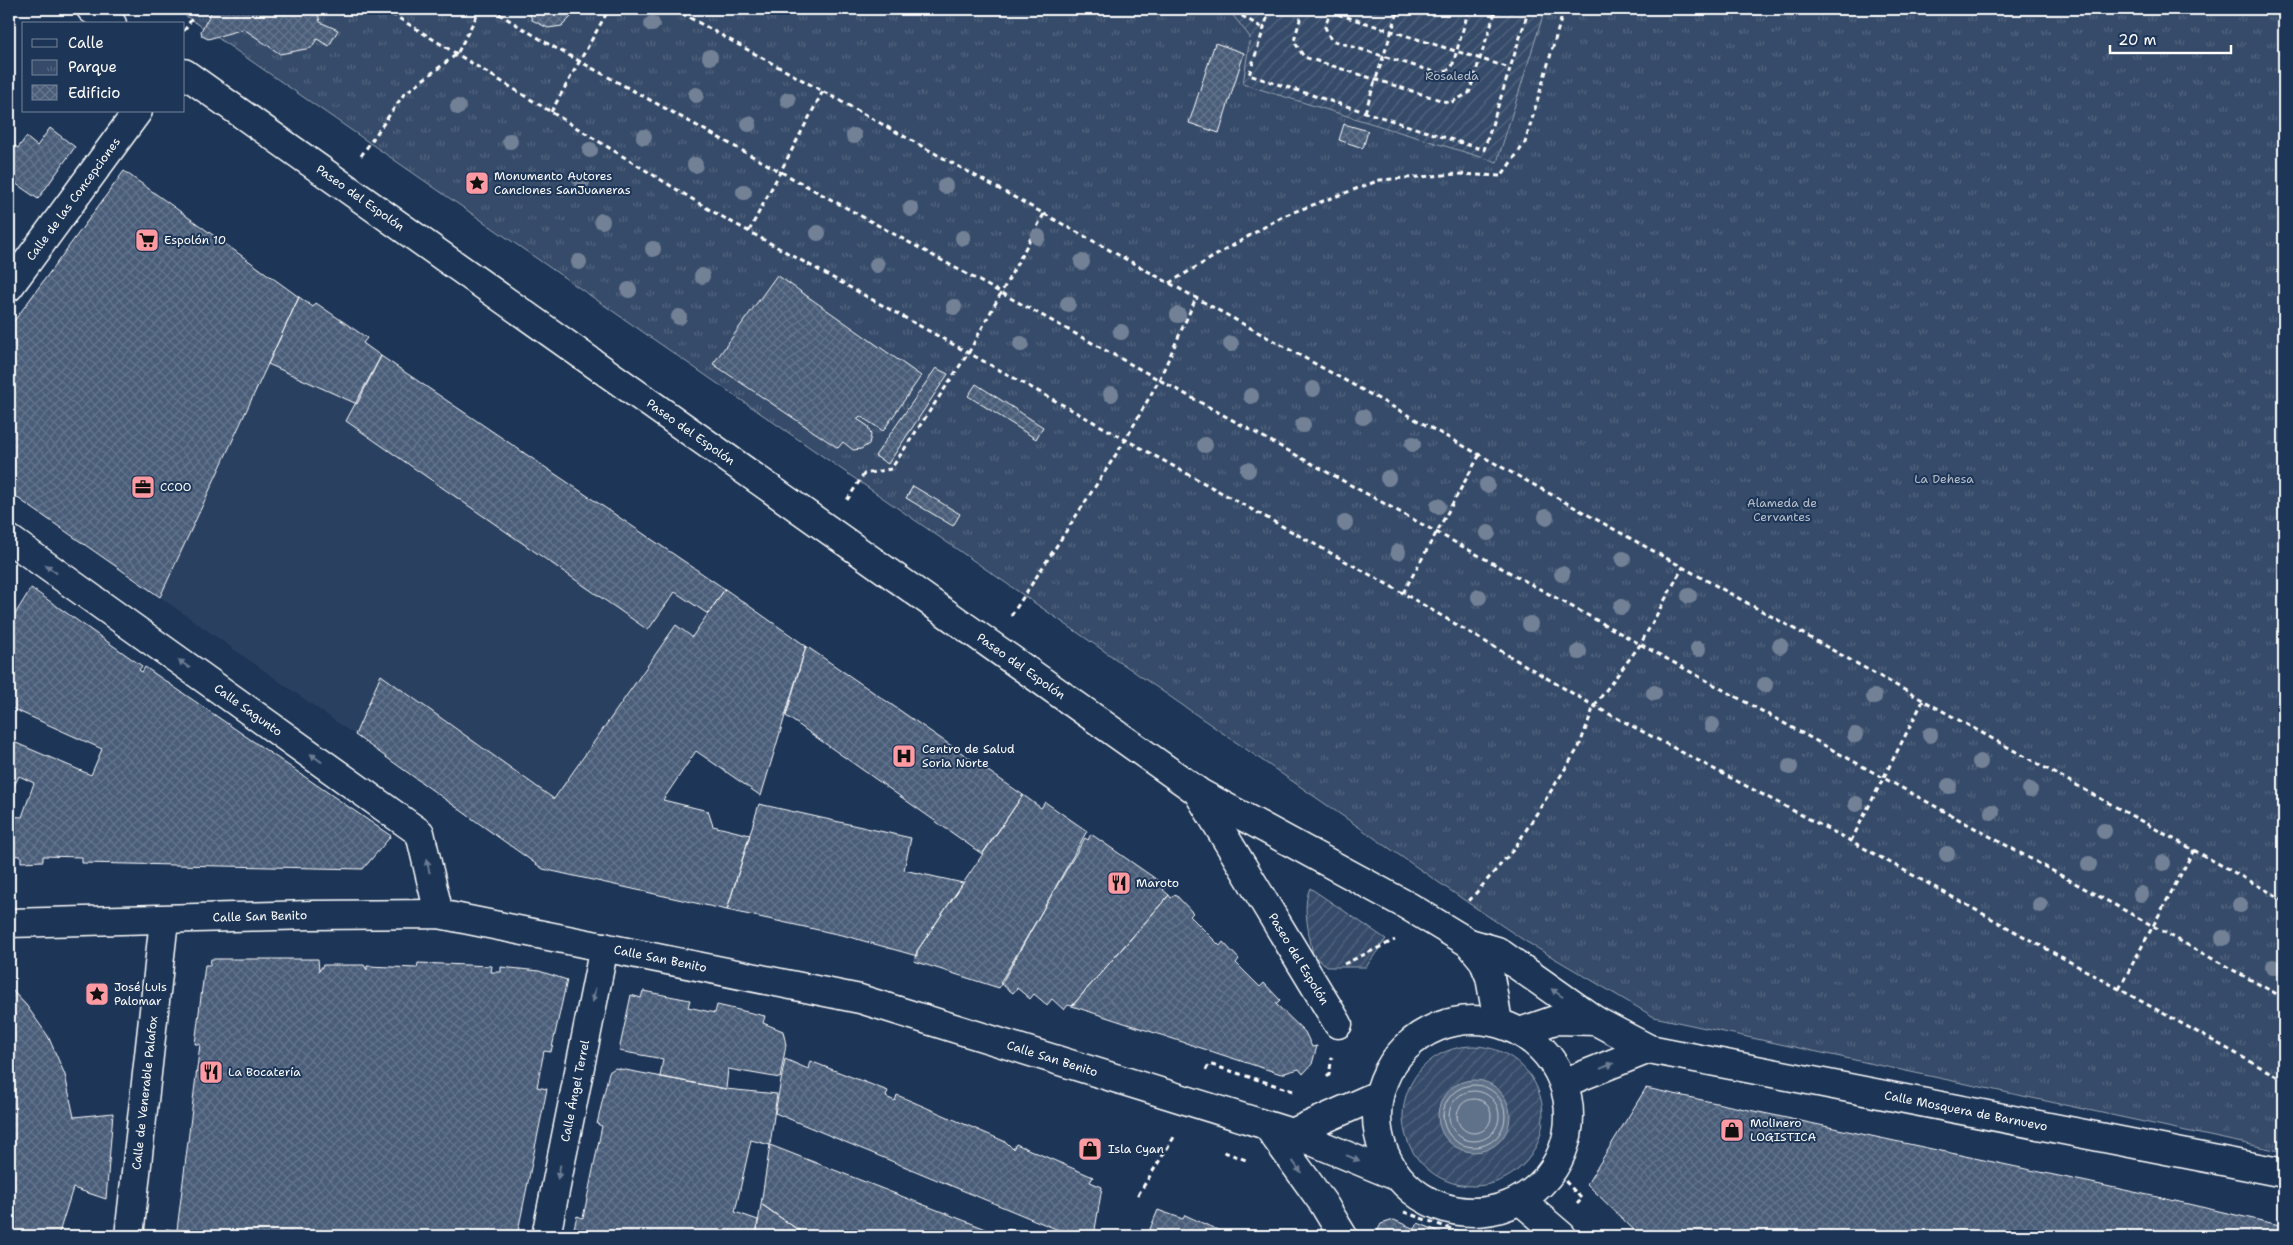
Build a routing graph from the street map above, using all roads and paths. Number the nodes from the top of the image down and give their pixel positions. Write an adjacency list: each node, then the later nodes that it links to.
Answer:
1 (90, 9): 18 (street)
2 (198, 9): 19 (path)
3 (384, 9): 23 (path)
4 (480, 9): 23 (path)
5 (491, 9): 26 (path)
6 (609, 9): 26 (path)
7 (674, 9): 30 (path)
8 (1236, 9): 20 (path)
9 (1270, 9): 20 (path)
10 (1303, 9): 29 (path)
11 (1321, 9): 17 (path)
12 (1399, 9): 21 (path)
13 (1469, 9): 22 (path)
14 (1496, 9): 25 (path)
15 (1529, 9): 27 (path)
16 (1564, 9): 38 (path)
17 (1331, 10): 21 (path); 24 (path)
18 (109, 22)
19 (185, 28)
20 (1264, 29): 33 (path)
21 (1392, 31): 22 (path); 24 (path)
22 (1456, 51): 24 (path); 25 (path)
23 (457, 54): 32 (path); 35 (path)
24 (1383, 57): 29 (path)
25 (1480, 59): 27 (path); 29 (path)
26 (578, 60): 32 (path); 34 (path)
27 (1510, 68): 33 (path)
28 (185, 75): 35 (street, Paseo del Espolón)
29 (1375, 81): 33 (path)
30 (823, 91): 34 (path); 36 (path)
31 (137, 112): 39 (street, Calle de las Concepciones)
32 (551, 112): 37 (path)
33 (1365, 112)
34 (779, 170): 37 (path); 40 (path)
35 (343, 186): 46 (street, Paseo del Espolón)
36 (1044, 214): 38 (path); 40 (path)
37 (749, 231): 42 (path)
38 (1169, 283): 41 (path)
39 (9, 287)
40 (1002, 294): 42 (path); 43 (path)
41 (1196, 298): 43 (path); 45 (path)
42 (969, 352): 44 (path); 46 (path)
43 (1159, 380): 44 (path); 47 (path)
44 (1126, 439): 50 (path); 51 (path)
45 (1480, 454): 47 (path); 49 (path)
46 (827, 529): 51 (street, Paseo del Espolón)
47 (1436, 532): 50 (path); 52 (path)
48 (9, 539): 60 (street, Calle Sagunto, one-way to 48)
49 (1683, 567): 52 (path); 53 (path)
50 (1403, 593): 54 (path)
51 (991, 645): 56 (street, Paseo del Espolón)
52 (1640, 645): 54 (path); 55 (path)
53 (1923, 701): 55 (path); 58 (path)
54 (1594, 706): 57 (path); 62 (path)
55 (1883, 779): 57 (path); 64 (path)
56 (1197, 791): 62 (street, Paseo del Espolón); 67 (street, Paseo del Espolón)
57 (1851, 840): 68 (path)
58 (2194, 850): 59 (path); 64 (path)
59 (2284, 900)
60 (439, 914): 61 (street, Calle San Benito); 66 (street, Calle San Benito)
61 (164, 920): 63 (street, Calle San Benito); 85 (street, Calle de Venerable Palafox)
62 (1434, 922): 65 (street, Paseo del Espolón); 67 (path)
63 (9, 923)
64 (2152, 927): 68 (path); 69 (path)
65 (1469, 943): 70 (street, one-way to 65); 72 (street)
66 (604, 947): 79 (street, Calle San Benito); 86 (street, Calle Ángel Terrel, one-way to 86)
67 (1312, 980): 71 (street, Paseo del Espolón)
68 (2119, 989): 75 (path)
69 (2284, 998)
70 (1596, 1021): 72 (street, Calle Mosquera de Barnuevo); 73 (street, Calle Mosquera de Barnuevo)
71 (1338, 1024): 74 (path)
72 (1509, 1027): 76 (street); 78 (street, Calle Mosquera de Barnuevo)
73 (1649, 1049): 76 (street, one-way to 73); 81 (street, Calle Mosquera de Barnuevo)
74 (1323, 1080)
75 (2284, 1080)
76 (1564, 1083): 84 (street)
77 (1302, 1094): 79 (path)
78 (1378, 1095): 80 (street); 82 (street)
79 (1194, 1104): 80 (street, Calle San Benito); 83 (path)
80 (1280, 1130): 82 (street, Calle San Benito, one-way to 82); 87 (street, one-way to 87)
81 (2284, 1173)
82 (1396, 1176): 84 (street)
83 (1138, 1195)
84 (1521, 1201): 88 (street)
85 (128, 1236)
86 (546, 1236)
87 (1343, 1236)
88 (1562, 1236)

